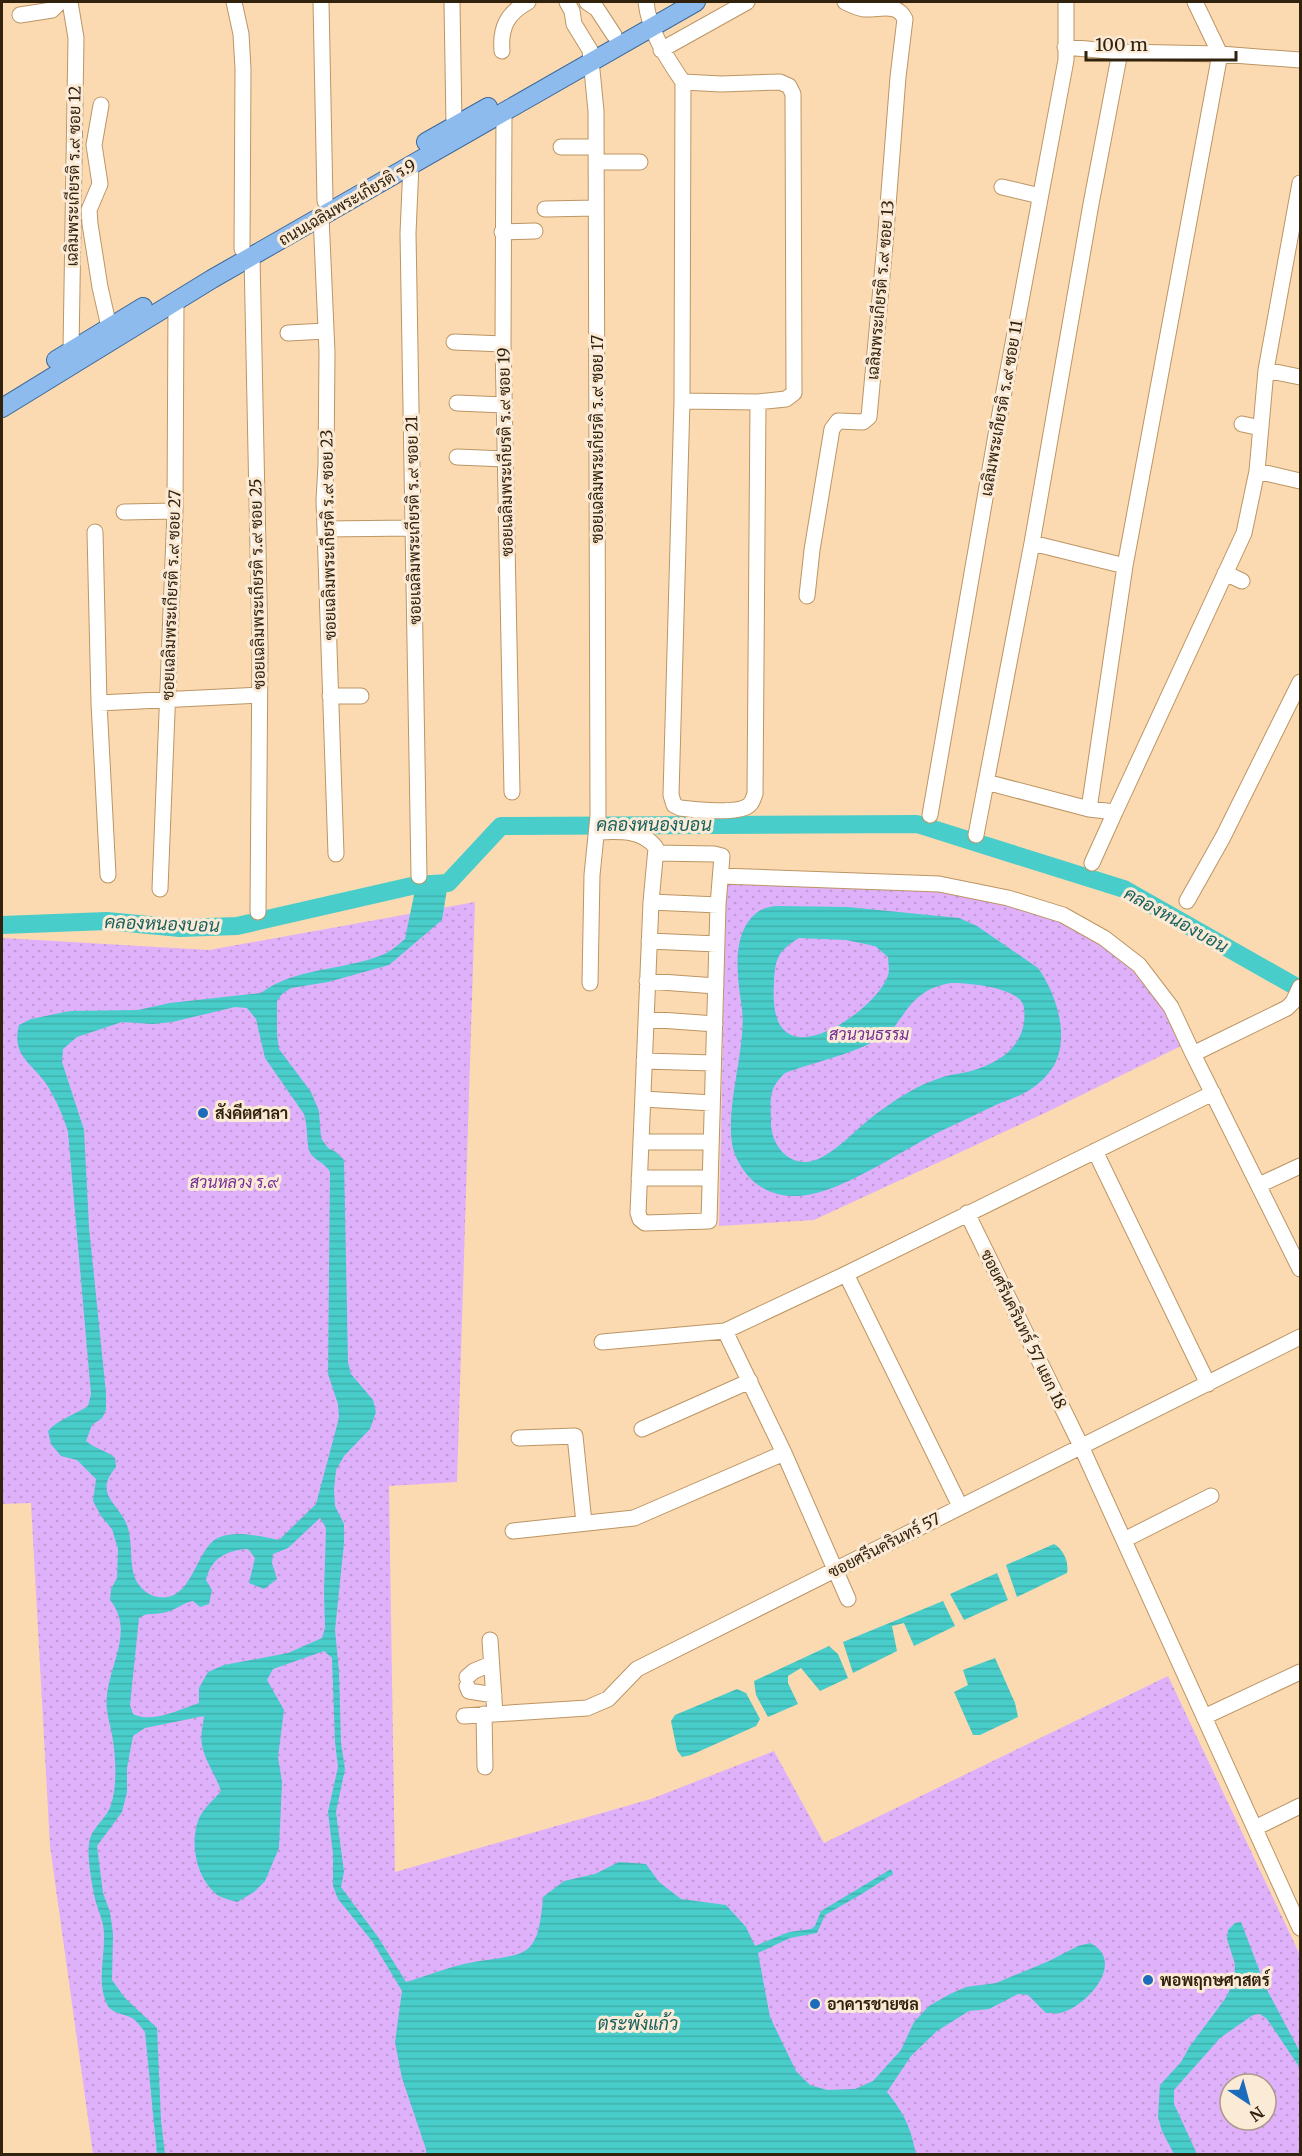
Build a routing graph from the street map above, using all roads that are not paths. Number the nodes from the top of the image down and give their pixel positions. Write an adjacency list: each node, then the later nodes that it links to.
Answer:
1 (60, 2): 15 (street)
2 (70, 2): 50 (street, เฉลิมพระเกียรติ ร.๙ ซอย 12)
3 (234, 2): 41 (street, ซอยเฉลิมพระเกียรติ ร.๙ ซอย 25)
4 (321, 2): 37 (street, ซอยเฉลิมพระเกียรติ ร.๙ ซอย 23)
5 (452, 2): 28 (street)
6 (528, 2): 19 (street)
7 (567, 2): 23 (street)
8 (587, 2): 17 (street)
9 (675, 2): 16 (main road, ถนนเฉลิมพระเกียรติ ร.9)
10 (696, 2): 16 (main road, ถนนเฉลิมพระเกียรติ ร.9)
11 (747, 2): 20 (street)
12 (845, 2): 74 (street, เฉลิมพระเกียรติ ร.๙ ซอย 13)
13 (1066, 2): 18 (street, เฉลิมพระเกียรติ ร.๙ ซอย 11)
14 (1195, 2): 22 (street)
15 (20, 15)
16 (649, 15): 17 (main road, ถนนเฉลิมพระเกียรติ ร.9); 20 (street); 23 (main road, ถนนเฉลิมพระเกียรติ ร.9)
17 (614, 35): 23 (main road, ถนนเฉลิมพระเกียรติ ร.9)
18 (1065, 47): 21 (street); 35 (street, เฉลิมพระเกียรติ ร.๙ ซอย 11)
19 (502, 51)
20 (662, 51): 25 (street)
21 (1120, 52): 22 (street); 70 (street)
22 (1220, 54): 24 (street); 71 (street)
23 (590, 56): 27 (main road, ถนนเฉลิมพระเกียรติ ร.9); 28 (main road, ถนนเฉลิมพระเกียรติ ร.9); 30 (street, ซอยเฉลิมพระเกียรติ ร.๙ ซอย 17)
24 (1300, 60)
25 (683, 82): 54 (street); 55 (street)
26 (101, 105): 45 (street)
27 (504, 112): 32 (main road, ถนนเฉลิมพระเกียรติ ร.9); 40 (street, ซอยเฉลิมพระเกียรติ ร.๙ ซอย 19)
28 (454, 125): 37 (main road, ถนนเฉลิมพระเกียรติ ร.9)
29 (561, 147): 30 (street)
30 (596, 155): 31 (street); 36 (street, ซอยเฉลิมพระเกียรติ ร.๙ ซอย 17)
31 (640, 162)
32 (411, 165): 37 (main road, ถนนเฉลิมพระเกียรติ ร.9); 67 (street, ซอยเฉลิมพระเกียรติ ร.๙ ซอย 21)
33 (1300, 183): 42 (street)
34 (1002, 187): 35 (street)
35 (1040, 196): 85 (street, เฉลิมพระเกียรติ ร.๙ ซอย 11)
36 (596, 207): 38 (street); 86 (street, ซอยเฉลิมพระเกียรติ ร.๙ ซอย 17)
37 (323, 209): 41 (main road, ถนนเฉลิมพระเกียรติ ร.9); 46 (street, ซอยเฉลิมพระเกียรติ ร.๙ ซอย 23)
38 (545, 209)
39 (535, 231): 40 (street)
40 (502, 232): 49 (street, ซอยเฉลิมพระเกียรติ ร.๙ ซอย 19)
41 (247, 253): 44 (main road, ถนนเฉลิมพระเกียรติ ร.9); 45 (main road, ถนนเฉลิมพระเกียรติ ร.9); 76 (street, ซอยเฉลิมพระเกียรติ ร.๙ ซอย 25)
42 (1285, 268): 43 (street); 51 (street)
43 (1300, 271)
44 (176, 301): 58 (main road, ถนนเฉลิมพระเกียรติ ร.9); 65 (street, ซอยเฉลิมพระเกียรติ ร.๙ ซอย 27)
45 (109, 327): 50 (main road, ถนนเฉลิมพระเกียรติ ร.9)
46 (326, 331): 47 (street); 68 (street, ซอยเฉลิมพระเกียรติ ร.๙ ซอย 23)
47 (288, 333)
48 (454, 342): 49 (street)
49 (503, 344): 57 (street, ซอยเฉลิมพระเกียรติ ร.๙ ซอย 19)
50 (71, 351): 53 (main road, ถนนเฉลิมพระเกียรติ ร.9)
51 (1266, 370): 52 (street); 60 (street)
52 (1300, 377)
53 (2, 394)
54 (682, 400): 55 (street); 55 (street)
55 (758, 402)
56 (457, 403): 57 (street)
57 (504, 405): 62 (street, ซอยเฉลิมพระเกียรติ ร.๙ ซอย 19)
58 (2, 408)
59 (1242, 424): 60 (street)
60 (1261, 428): 63 (street)
61 (457, 457): 62 (street)
62 (505, 459): 82 (street, ซอยเฉลิมพระเกียรติ ร.๙ ซอย 19)
63 (1257, 471): 64 (street); 72 (street)
64 (1300, 480)
65 (174, 511): 66 (street); 79 (street, ซอยเฉลิมพระเกียรติ ร.๙ ซอย 27)
66 (124, 513)
67 (413, 528): 68 (street); 92 (street, ซอยเฉลิมพระเกียรติ ร.๙ ซอย 21)
68 (325, 529): 77 (street, ซอยเฉลิมพระเกียรติ ร.๙ ซอย 23)
69 (95, 532): 80 (street)
70 (1032, 543): 71 (street); 81 (street)
71 (1125, 566): 83 (street)
72 (1225, 573): 73 (street); 84 (street)
73 (1242, 581)
74 (807, 596)
75 (1300, 682): 95 (street)
76 (259, 695): 79 (street); 98 (street, ซอยเฉลิมพระเกียรติ ร.๙ ซอย 25)
77 (330, 696): 78 (street); 89 (street, ซอยเฉลิมพระเกียรติ ร.๙ ซอย 23)
78 (361, 696)
79 (167, 699): 80 (street); 94 (street, ซอยเฉลิมพระเกียรติ ร.๙ ซอย 27)
80 (99, 703): 91 (street)
81 (986, 782): 83 (street); 87 (street)
82 (512, 792)
83 (1089, 810): 84 (street)
84 (1115, 812): 90 (street)
85 (930, 815)
86 (597, 826): 88 (street); 102 (street, ซอยเฉลิมพระเกียรติ ร.๙ ซอย 17)
87 (976, 835)
88 (656, 853): 93 (street); 96 (street)
89 (336, 854)
90 (1092, 863)
91 (108, 875)
92 (419, 876)
93 (721, 876): 97 (street); 107 (street)
94 (160, 889)
95 (1187, 900)
96 (651, 902): 97 (street); 99 (street)
97 (718, 905): 100 (street)
98 (258, 912)
99 (649, 941): 100 (street); 101 (street)
100 (717, 944): 103 (street)
101 (647, 981): 103 (street); 105 (street)
102 (590, 983)
103 (716, 986): 106 (street)
104 (1300, 987): 107 (street)
105 (646, 1019): 106 (street); 108 (street)
106 (715, 1024): 109 (street)
107 (1193, 1054): 110 (street)
108 (644, 1061): 109 (street); 111 (street)
109 (713, 1063): 112 (street)
110 (1213, 1093): 115 (street); 119 (street)
111 (643, 1099): 112 (street); 113 (street)
112 (712, 1103): 114 (street)
113 (641, 1142): 114 (street); 117 (street)
114 (711, 1142): 118 (street)
115 (1095, 1151): 120 (street); 127 (street)
116 (1300, 1166): 119 (street)
117 (639, 1178): 118 (street); 118 (street)
118 (710, 1178)
119 (1259, 1185): 121 (street)
120 (968, 1213): 122 (street); 130 (street, ซอยศรีนครินทร์ 57 แยก 18)
121 (1300, 1269)
122 (846, 1274): 123 (street); 133 (street)
123 (725, 1331): 125 (street); 126 (street)
124 (1300, 1337): 127 (street, ซอยศรีนครินทร์ 57)
125 (602, 1342)
126 (750, 1381): 128 (street); 131 (street)
127 (1208, 1384): 130 (street, ซอยศรีนครินทร์ 57)
128 (642, 1430)
129 (519, 1438): 134 (street)
130 (1081, 1446): 133 (street, ซอยศรีนครินทร์ 57); 136 (street, ซอยศรีนครินทร์ 57 แยก 18)
131 (784, 1453): 134 (street); 137 (street)
132 (1211, 1496): 136 (street)
133 (960, 1506): 137 (street, ซอยศรีนครินทร์ 57)
134 (584, 1523): 135 (street)
135 (513, 1531)
136 (1124, 1540): 145 (street, ซอยศรีนครินทร์ 57 แยก 18)
137 (835, 1570): 138 (street); 143 (street, ซอยศรีนครินทร์ 57)
138 (848, 1599)
139 (490, 1640): 140 (street)
140 (491, 1664): 142 (street); 142 (street)
141 (1300, 1671): 145 (street)
142 (494, 1695): 143 (street)
143 (490, 1714): 144 (street, ซอยศรีนครินทร์ 57); 146 (street)
144 (464, 1716)
145 (1204, 1717): 148 (street, ซอยศรีนครินทร์ 57 แยก 18)
146 (485, 1767)
147 (1300, 1806): 148 (street)
148 (1255, 1828): 149 (street, ซอยศรีนครินทร์ 57 แยก 18)
149 (1300, 1928)

